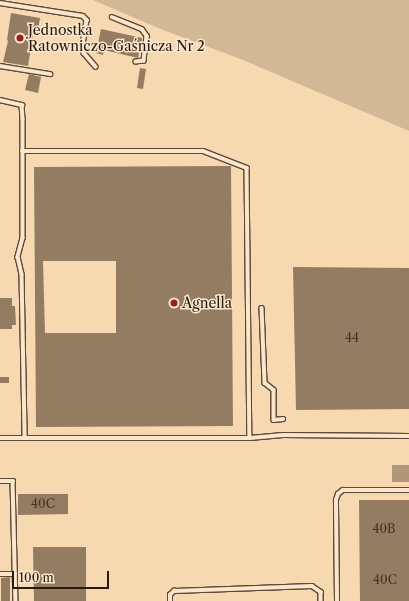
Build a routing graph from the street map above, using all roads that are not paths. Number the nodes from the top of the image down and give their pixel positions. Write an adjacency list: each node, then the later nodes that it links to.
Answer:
1 (0, 3): 5 (lane)
2 (112, 18): 3 (lane)
3 (136, 62)
4 (0, 66): 6 (lane)
5 (96, 68)
6 (50, 74)
7 (0, 100): 8 (lane)
8 (22, 151): 12 (lane); 14 (lane)
9 (262, 308): 10 (lane)
10 (283, 419)
11 (409, 436): 14 (lane)
12 (25, 437): 13 (lane); 14 (lane)
13 (0, 438)
14 (250, 438)
15 (0, 481): 18 (lane)
16 (409, 490): 22 (lane)
17 (0, 574): 18 (lane)
18 (15, 574): 19 (lane)
19 (16, 601)
20 (170, 601): 21 (lane)
21 (321, 601)
22 (337, 601)

